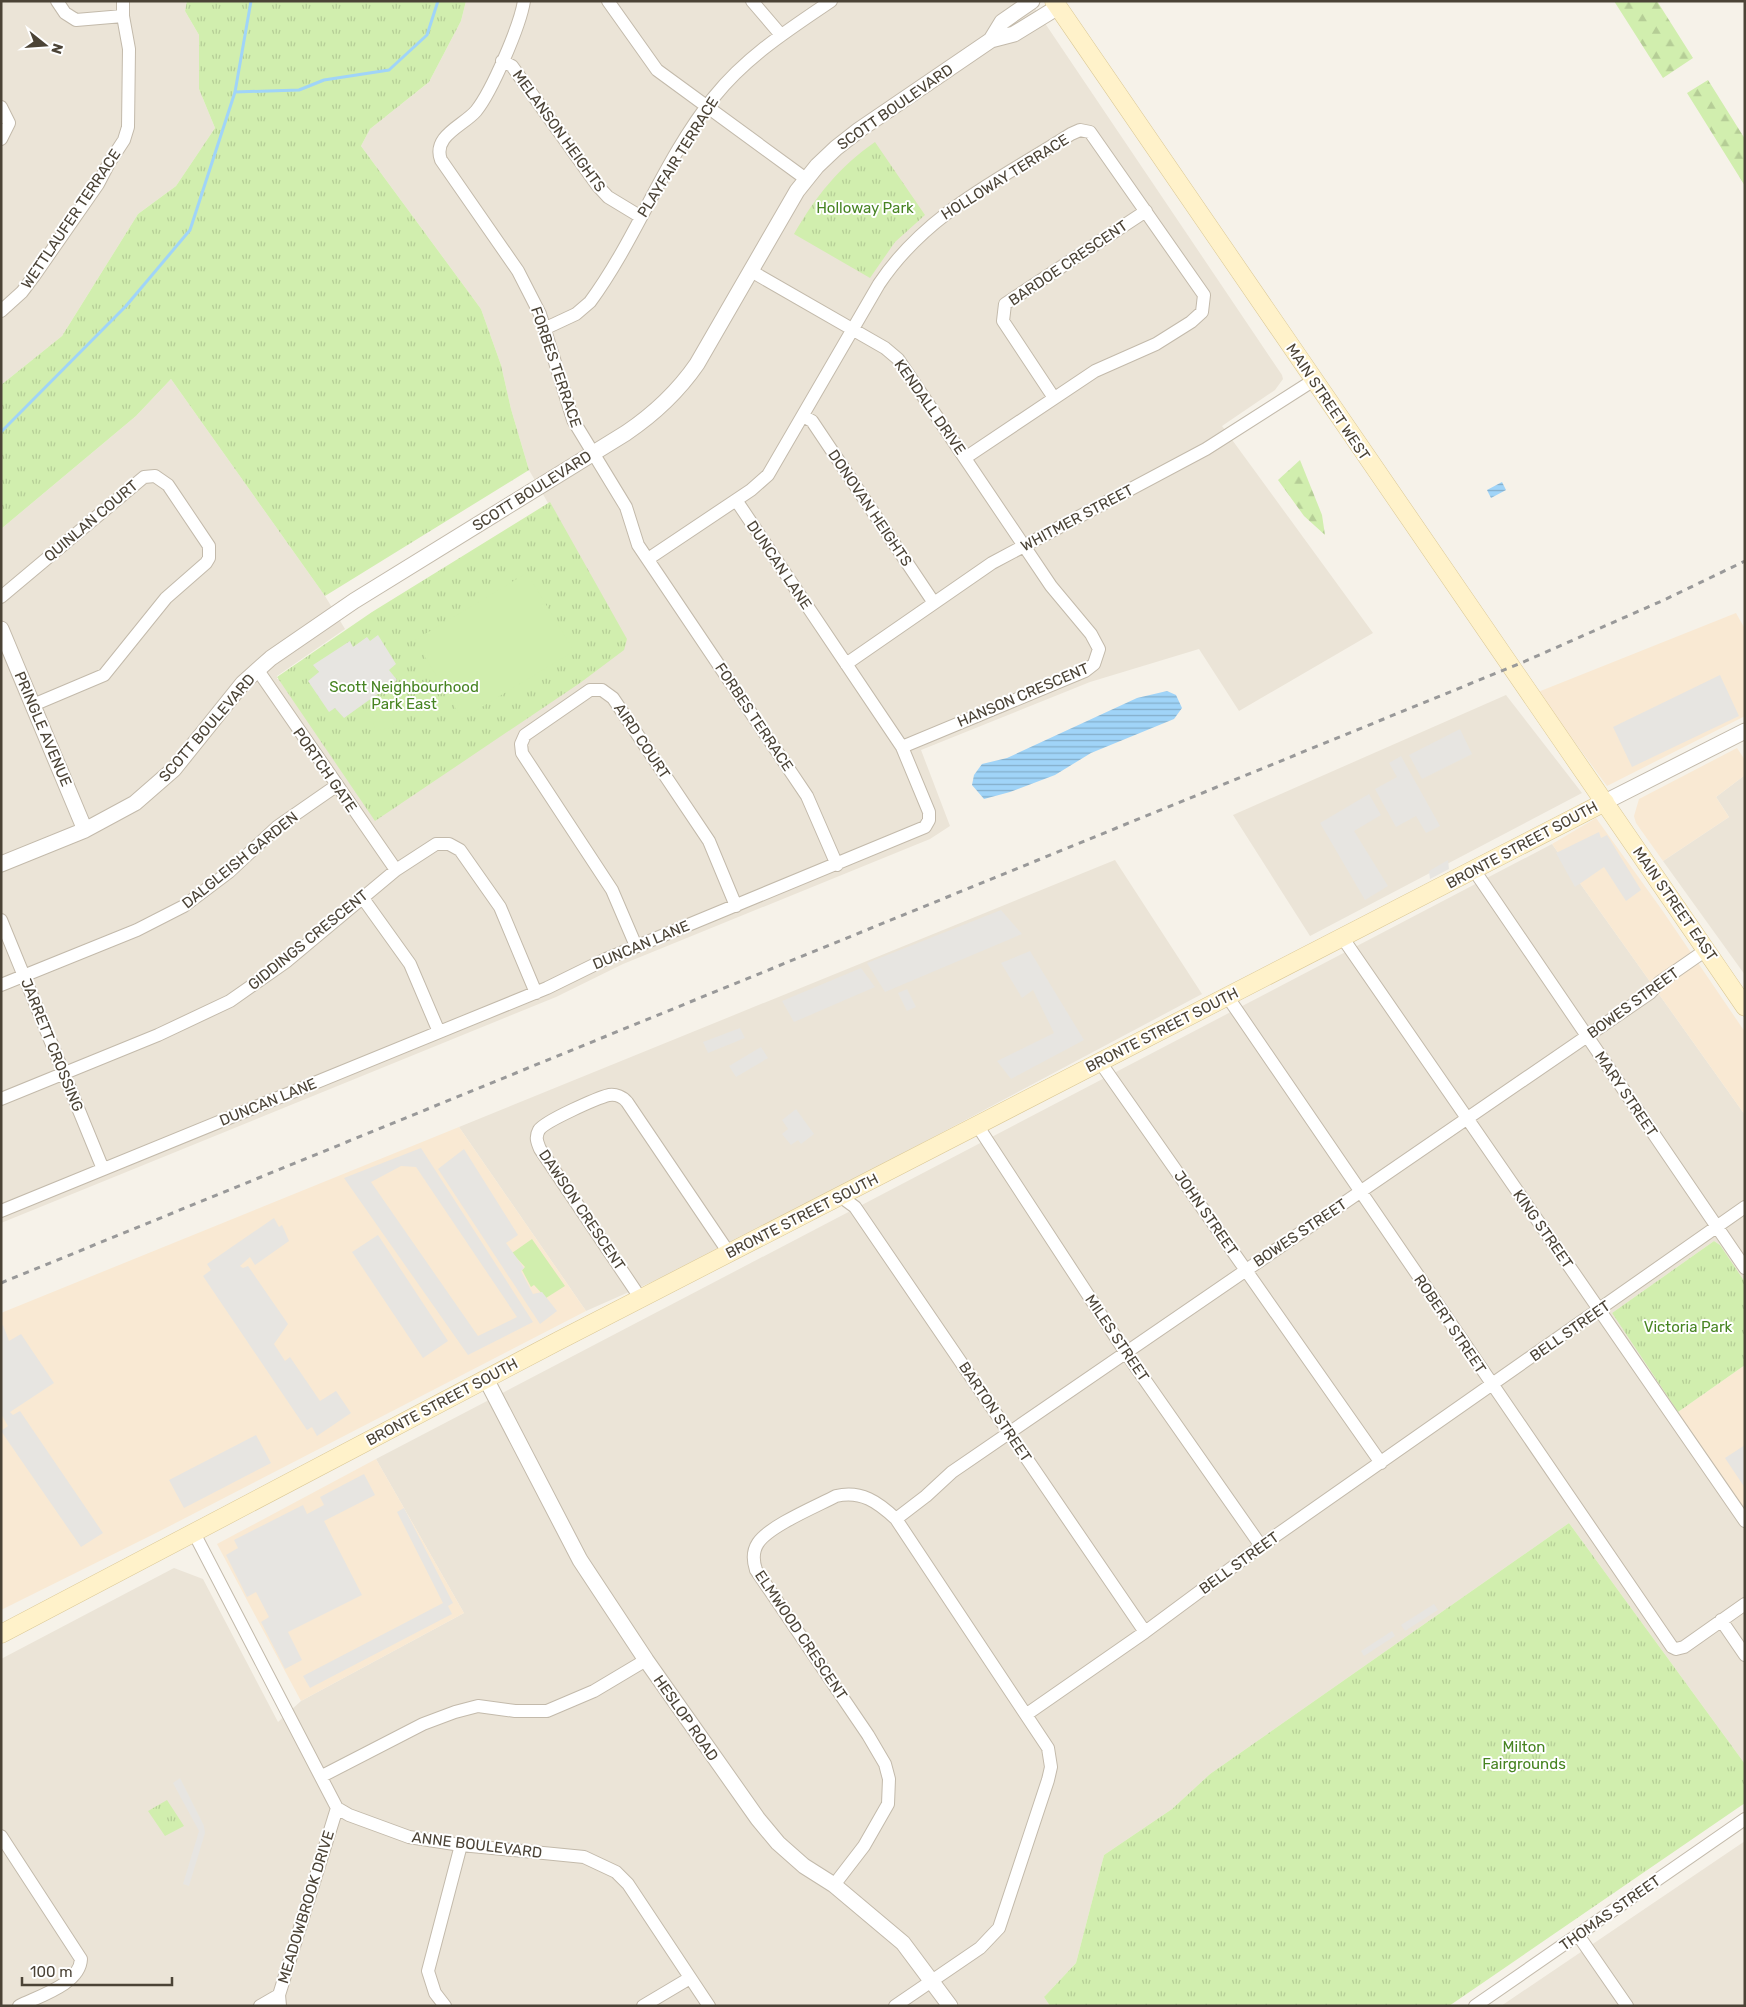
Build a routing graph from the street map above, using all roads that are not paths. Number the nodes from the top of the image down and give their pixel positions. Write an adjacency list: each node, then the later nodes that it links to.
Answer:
1 (57, 1): 9 (street)
2 (123, 1): 9 (street, WETTLAUFER TERRACE)
3 (524, 1): 12 (street, FORBES TERRACE)
4 (608, 1): 14 (street)
5 (752, 1): 10 (street)
6 (831, 1): 10 (street, PLAYFAIR TERRACE)
7 (1032, 1): 11 (street, SCOTT BOULEVARD)
8 (1056, 4): 11 (street, SCOTT BOULEVARD); 23 (main road, MAIN STREET WEST)
9 (123, 16): 20 (street, WETTLAUFER TERRACE)
10 (781, 35): 14 (street, PLAYFAIR TERRACE)
11 (991, 40): 16 (street, SCOTT BOULEVARD)
12 (502, 61): 18 (street, MELANSON HEIGHTS); 21 (street, FORBES TERRACE)
13 (1, 107): 15 (street)
14 (706, 108): 16 (street); 18 (street, PLAYFAIR TERRACE)
15 (1, 139)
16 (806, 179): 19 (street, SCOTT BOULEVARD)
17 (1146, 211): 22 (street, HOLLOWAY TERRACE); 24 (street, BARDOE CRESCENT); 24 (street, HOLLOWAY TERRACE)
18 (641, 217): 21 (street, PLAYFAIR TERRACE)
19 (751, 271): 22 (street, KENDALL DRIVE); 26 (street, SCOTT BOULEVARD)
20 (1, 311)
21 (546, 328): 26 (street, FORBES TERRACE)
22 (853, 329): 25 (street, HOLLOWAY TERRACE); 27 (street, KENDALL DRIVE)
23 (1314, 380): 29 (street, WHITMER STREET); 40 (main road, MAIN STREET WEST)
24 (1054, 398): 27 (street, HOLLOWAY TERRACE)
25 (803, 416): 28 (street, HOLLOWAY TERRACE); 32 (street, DONOVAN HEIGHTS)
26 (592, 454): 30 (street, FORBES TERRACE); 35 (street, SCOTT BOULEVARD)
27 (965, 458): 29 (street, KENDALL DRIVE)
28 (736, 500): 30 (street, HOLLOWAY TERRACE); 34 (street, DUNCAN LANE)
29 (1025, 546): 32 (street, WHITMER STREET); 38 (street, HANSON CRESCENT)
30 (648, 559): 43 (street, FORBES TERRACE)
31 (1, 597): 36 (street, QUINLAN COURT)
32 (934, 603): 34 (street, WHITMER STREET)
33 (1, 629): 36 (street, PRINGLE AVENUE)
34 (846, 664): 38 (street, DUNCAN LANE)
35 (257, 669): 39 (street, PORTCH GATE); 41 (street, SCOTT BOULEVARD)
36 (33, 705): 41 (street, PRINGLE AVENUE)
37 (1743, 734): 40 (street)
38 (902, 747): 43 (street, DUNCAN LANE)
39 (336, 786): 44 (street, PORTCH GATE); 52 (street, DALGLEISH GARDEN)
40 (1604, 802): 45 (main road, BRONTE STREET SOUTH); 51 (main road, MAIN STREET EAST)
41 (85, 830): 42 (street, SCOTT BOULEVARD)
42 (1, 864)
43 (837, 865): 47 (street, DUNCAN LANE)
44 (396, 870): 46 (street, GIDDINGS CRESCENT); 54 (street, GIDDINGS CRESCENT)
45 (1474, 870): 49 (main road, BRONTE STREET SOUTH); 58 (street, MARY STREET)
46 (362, 897): 57 (street); 60 (street, GIDDINGS CRESCENT)
47 (736, 906): 50 (street, DUNCAN LANE); 50 (street, AIRD COURT)
48 (1, 920): 52 (street, JARRETT CROSSING)
49 (1342, 937): 55 (main road, BRONTE STREET SOUTH); 62 (street, KING STREET)
50 (636, 946): 54 (street, DUNCAN LANE)
51 (1706, 950): 56 (main road, MAIN STREET EAST); 58 (street, BOWES STREET)
52 (24, 976): 53 (street, DALGLEISH GARDEN); 60 (street, JARRETT CROSSING)
53 (1, 985)
54 (536, 993): 57 (street, DUNCAN LANE)
55 (1227, 996): 59 (main road, BRONTE STREET SOUTH); 65 (street, ROBERT STREET)
56 (1745, 1007)
57 (439, 1032): 64 (street, DUNCAN LANE)
58 (1586, 1037): 62 (street, BOWES STREET); 69 (street, MARY STREET)
59 (1100, 1062): 63 (main road, BRONTE STREET SOUTH); 72 (street, JOHN STREET)
60 (64, 1073): 61 (street, GIDDINGS CRESCENT); 64 (street, JARRETT CROSSING)
61 (1, 1099)
62 (1467, 1118): 65 (street, BOWES STREET); 74 (street, KING STREET)
63 (977, 1126): 66 (main road, BRONTE STREET SOUTH); 75 (street, MILES STREET)
64 (103, 1169): 68 (street, DUNCAN LANE)
65 (1360, 1192): 72 (street, BOWES STREET); 77 (street, ROBERT STREET)
66 (840, 1196): 70 (main road, BRONTE STREET SOUTH); 78 (street, BARTON STREET)
67 (1745, 1208): 69 (street, BELL STREET)
68 (1, 1211)
69 (1717, 1227): 71 (street, MARY STREET); 74 (street, BELL STREET)
70 (729, 1253): 73 (main road, BRONTE STREET SOUTH); 73 (street, DAWSON CRESCENT)
71 (1745, 1268)
72 (1246, 1270): 75 (street, BOWES STREET); 79 (street, JOHN STREET)
73 (641, 1299): 76 (main road, BRONTE STREET SOUTH)
74 (1599, 1310): 77 (street, BELL STREET); 81 (street, KING STREET)
75 (1126, 1352): 78 (street, BOWES STREET); 83 (street, MILES STREET)
76 (486, 1379): 82 (main road, BRONTE STREET SOUTH); 89 (street, HESLOP ROAD)
77 (1493, 1386): 79 (street, BELL STREET); 85 (street, ROBERT STREET)
78 (1009, 1433): 80 (street, BOWES STREET); 86 (street, BARTON STREET)
79 (1381, 1463): 83 (street, BELL STREET)
80 (896, 1519): 90 (street, ELMWOOD CRESCENT); 96 (street, ELMWOOD CRESCENT)
81 (1745, 1520)
82 (194, 1533): 87 (main road, BRONTE STREET SOUTH); 91 (street)
83 (1261, 1546): 86 (street, BELL STREET)
84 (1745, 1604): 85 (street)
85 (1721, 1620): 88 (street)
86 (1145, 1632): 90 (street, BELL STREET)
87 (1, 1634)
88 (1745, 1655)
89 (646, 1660): 91 (street); 96 (street, HESLOP ROAD)
90 (1027, 1714): 99 (street)
91 (322, 1776): 92 (street)
92 (337, 1808): 95 (street, ANNE BOULEVARD); 100 (street, MEADOWBROOK DRIVE)
93 (1745, 1819): 97 (street, THOMAS STREET)
94 (1, 1836): 101 (street)
95 (461, 1845): 98 (street, ANNE BOULEVARD); 103 (street)
96 (834, 1885): 99 (street, HESLOP ROAD)
97 (1578, 1935): 108 (street, THOMAS STREET); 109 (street)
98 (690, 1978): 104 (street); 105 (street, ANNE BOULEVARD)
99 (933, 1980): 106 (street); 107 (street, HESLOP ROAD)
100 (279, 2000): 102 (street)
101 (19, 2006)
102 (260, 2006)
103 (445, 2006)
104 (643, 2006)
105 (709, 2006)
106 (895, 2006)
107 (950, 2006)
108 (1475, 2006)
109 (1627, 2006)

